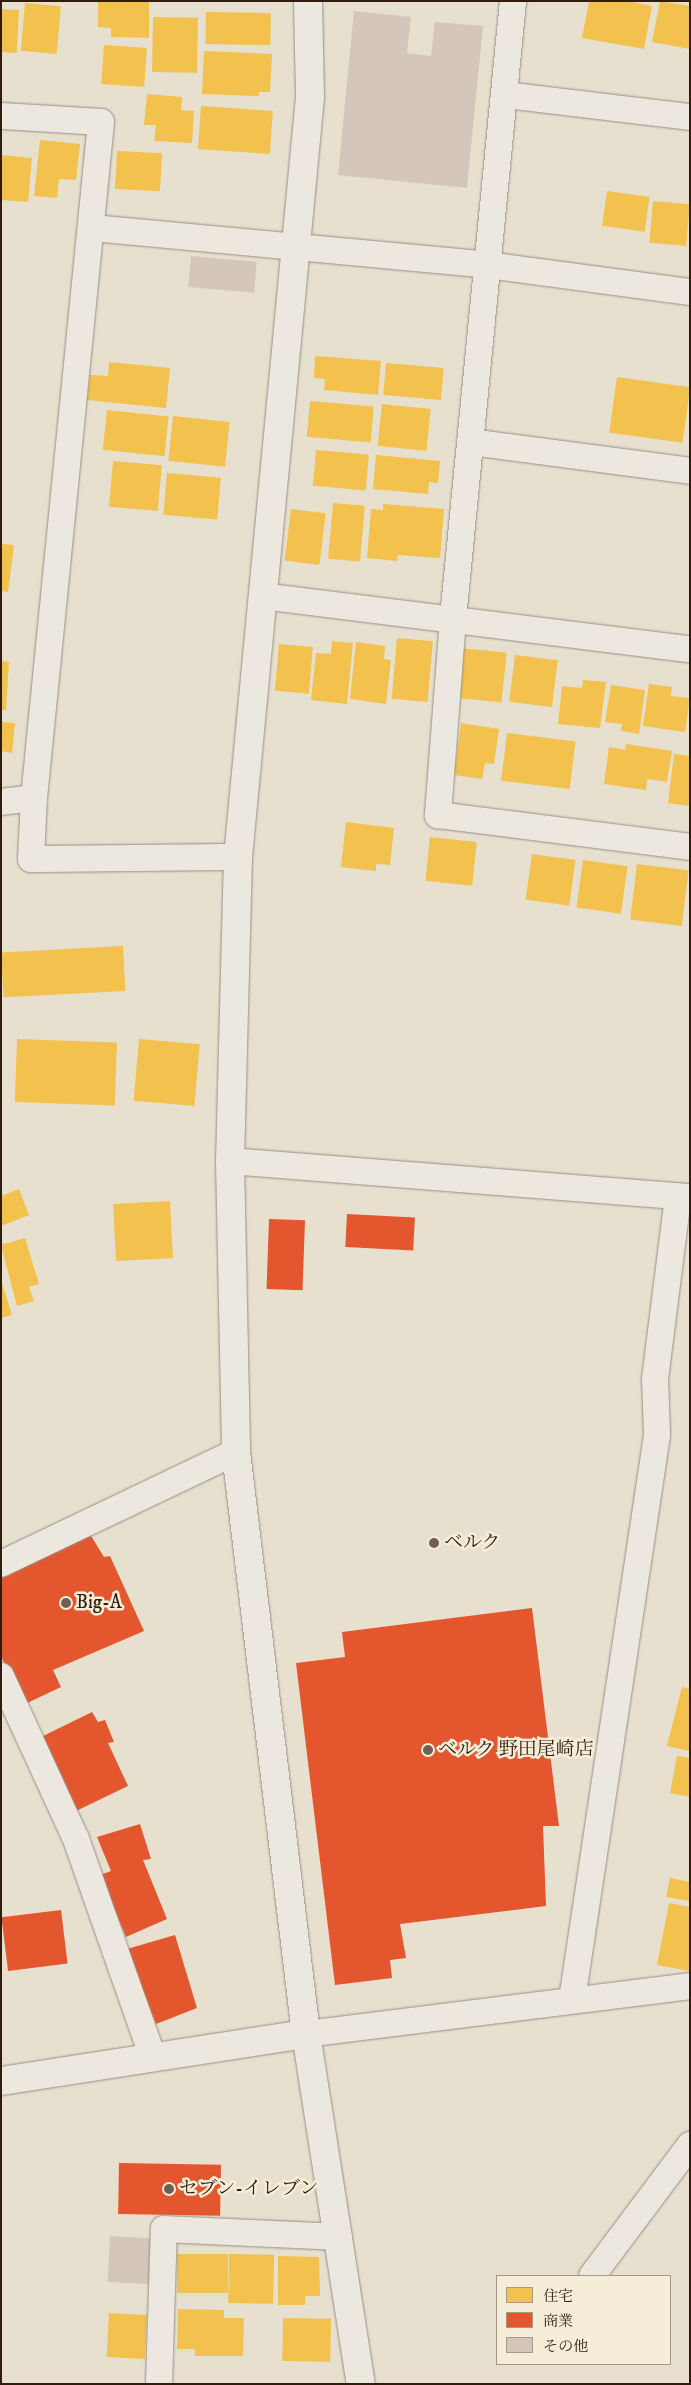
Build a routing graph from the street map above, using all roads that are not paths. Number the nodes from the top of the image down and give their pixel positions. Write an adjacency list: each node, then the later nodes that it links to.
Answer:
1 (308, 1): 7 (street)
2 (513, 1): 3 (street)
3 (504, 95): 5 (street); 8 (street)
4 (1, 116): 6 (street)
5 (690, 117)
6 (92, 228): 7 (street); 15 (street)
7 (295, 248): 8 (street); 12 (street)
8 (488, 265): 9 (street); 10 (street)
9 (690, 292)
10 (471, 442): 11 (street); 13 (street)
11 (690, 471)
12 (262, 596): 13 (street); 18 (street)
13 (453, 619): 14 (street); 17 (street)
14 (690, 649)
15 (34, 798): 16 (street); 18 (street)
16 (1, 802)
17 (690, 847)
18 (238, 857): 19 (street)
19 (230, 1161): 20 (street); 21 (street)
20 (684, 1197): 25 (street)
21 (236, 1452): 22 (street); 26 (street)
22 (1, 1564)
23 (1, 1676): 27 (street)
24 (690, 1986): 25 (street)
25 (572, 2000): 26 (street)
26 (306, 2034): 27 (street); 30 (street)
27 (153, 2058): 28 (street)
28 (1, 2081)
29 (685, 2162): 31 (street)
30 (339, 2237): 32 (street); 33 (street)
31 (593, 2275)
32 (159, 2384)
33 (361, 2384)

